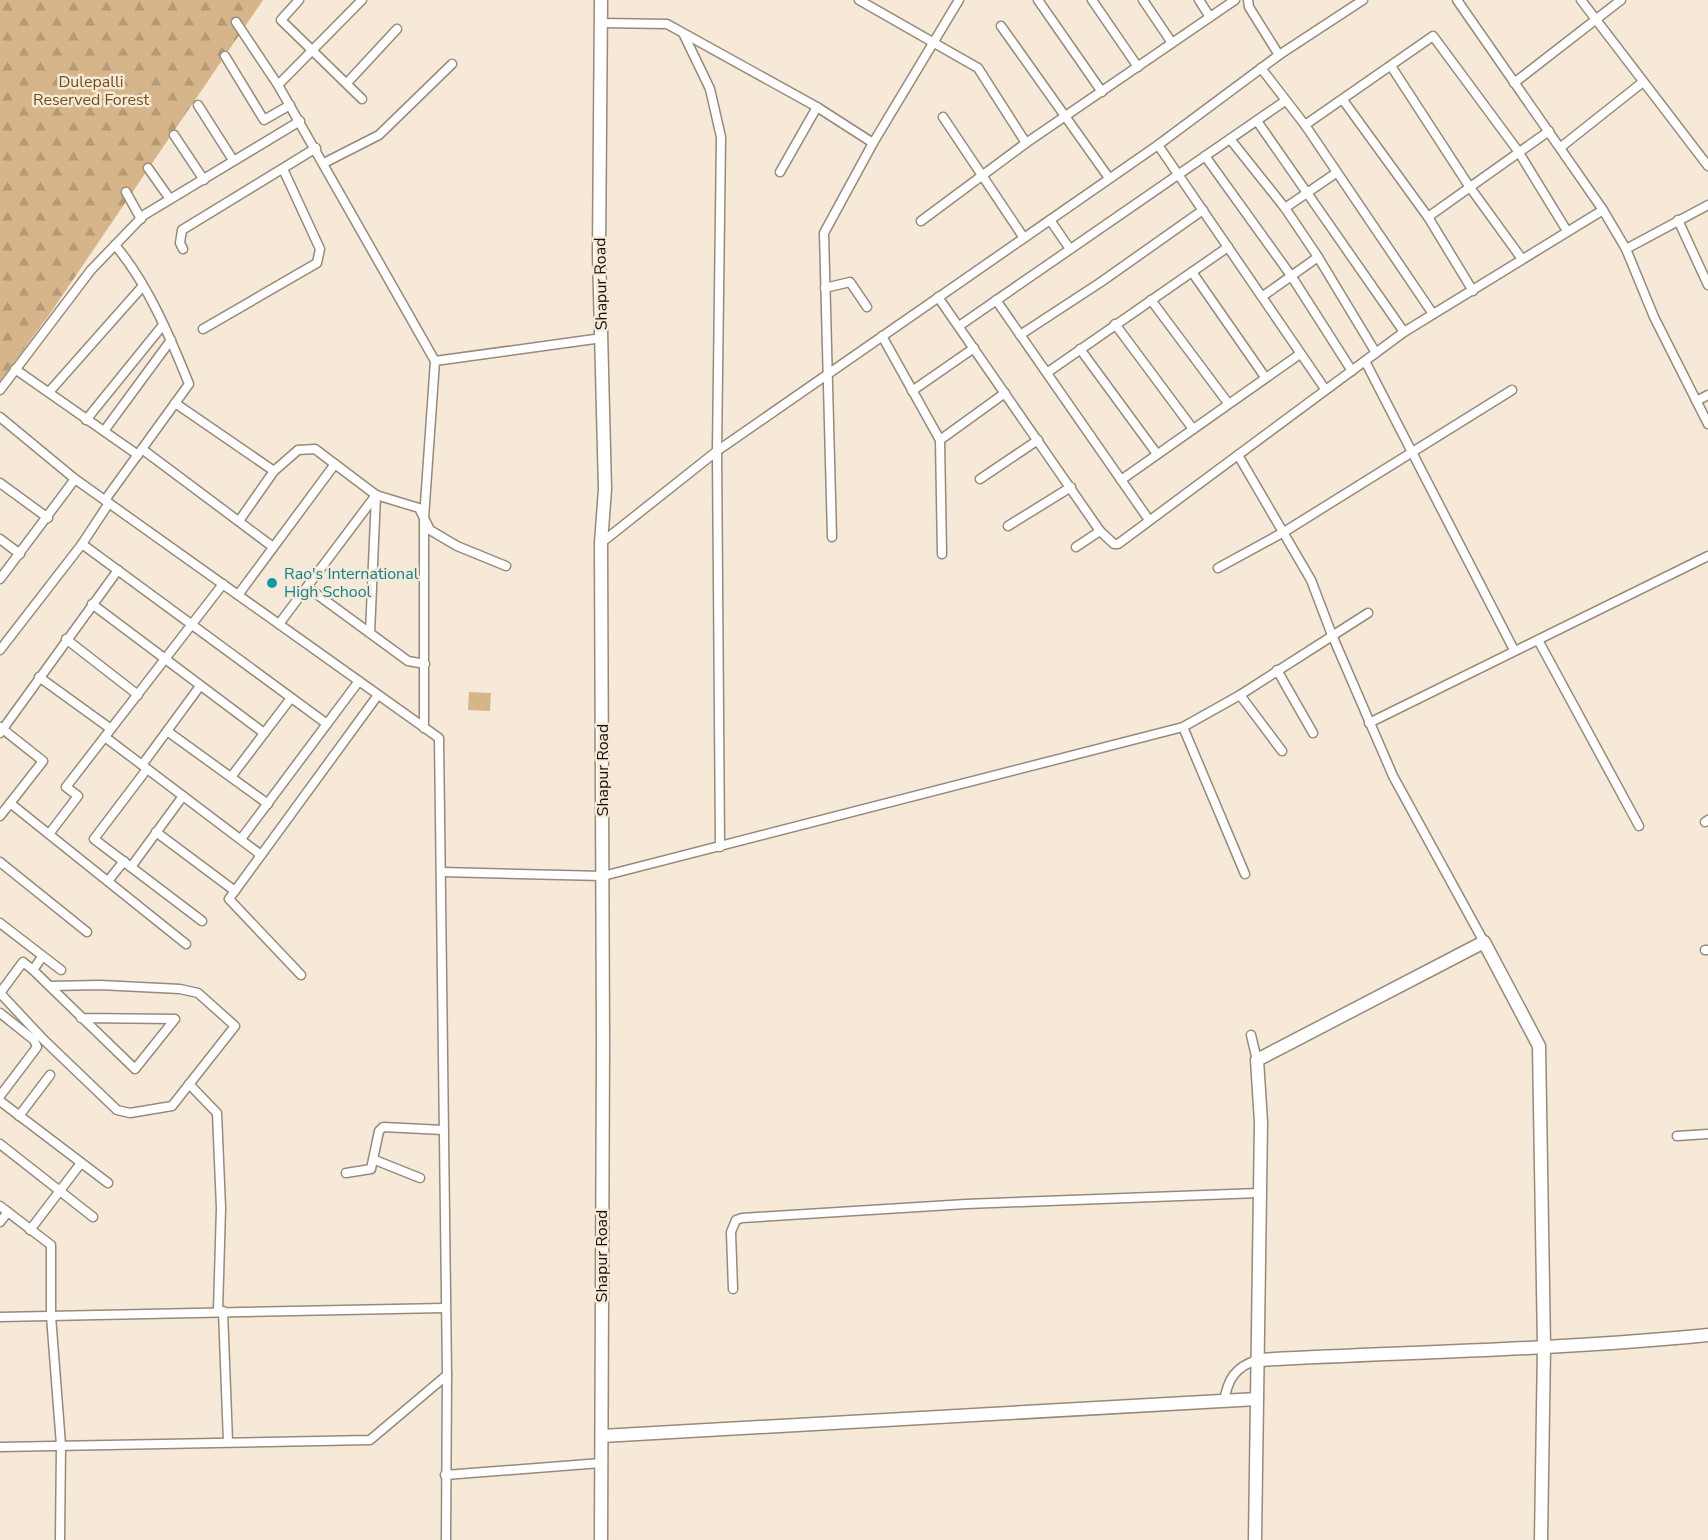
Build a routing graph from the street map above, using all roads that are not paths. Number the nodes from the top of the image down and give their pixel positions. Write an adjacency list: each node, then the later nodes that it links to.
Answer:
1 (299, 0): 25 (street)
2 (362, 0): 25 (street)
3 (602, 0): 19 (street, Shapur Road)
4 (859, 0): 23 (street)
5 (959, 0): 23 (street)
6 (1038, 0): 36 (street)
7 (1092, 0): 30 (street)
8 (1143, 0): 24 (street)
9 (1199, 0): 16 (street)
10 (1235, 0): 16 (street)
11 (1248, 0): 26 (street)
12 (1363, 0): 26 (street)
13 (1457, 0): 34 (street)
14 (1581, 0): 17 (street)
15 (1621, 0): 17 (street)
16 (1210, 16): 24 (street)
17 (1595, 21): 32 (street); 34 (street)
18 (236, 22): 35 (street)
19 (601, 23): 22 (street); 112 (street, Shapur Road)
20 (1001, 26): 44 (street)
21 (397, 29): 33 (street)
22 (684, 35): 42 (street); 142 (street)
23 (934, 43): 51 (street); 52 (street)
24 (1172, 43): 30 (street)
25 (313, 51): 33 (street); 35 (street)
26 (1279, 55): 31 (street)
27 (225, 56): 41 (street)
28 (452, 64): 61 (street)
29 (1391, 66): 38 (street); 57 (street); 71 (street)
30 (1138, 67): 36 (street)
31 (1261, 68): 39 (street); 53 (street)
32 (1643, 82): 54 (street); 58 (street)
33 (347, 83): 37 (street)
34 (1514, 83): 48 (street)
35 (278, 85): 41 (street)
36 (1102, 92): 44 (street)
37 (362, 99)
38 (1343, 100): 47 (street); 79 (street)
39 (1285, 101): 46 (street); 47 (street)
40 (198, 105): 60 (street)
41 (290, 105): 45 (street)
42 (817, 106): 51 (street); 65 (street)
43 (943, 117): 67 (street)
44 (1064, 117): 52 (street); 69 (street)
45 (300, 121): 55 (street); 60 (street)
46 (1257, 121): 50 (street); 73 (street)
47 (1305, 125): 66 (street)
48 (1550, 131): 54 (street); 57 (street)
49 (174, 135): 70 (street)
50 (1230, 139): 59 (street); 76 (street)
51 (873, 143): 97 (street)
52 (1026, 143): 67 (street)
53 (1158, 145): 68 (street); 69 (street)
54 (1561, 147): 78 (street)
55 (316, 148): 61 (street); 64 (street)
56 (1708, 148): 58 (street)
57 (1518, 151): 71 (street); 84 (street)
58 (1698, 152): 62 (street)
59 (1205, 156): 68 (street); 94 (street)
60 (233, 160): 70 (street)
61 (324, 163): 118 (street)
62 (1708, 166)
63 (148, 168): 74 (street)
64 (283, 169): 88 (street); 108 (street)
65 (780, 172)
66 (1336, 172): 73 (street); 104 (street)
67 (982, 175): 83 (street); 85 (street)
68 (1178, 175): 77 (street); 89 (street)
69 (1110, 178): 81 (street)
70 (204, 180): 74 (street)
71 (1469, 186): 79 (street); 92 (street)
72 (126, 192): 80 (street)
73 (1307, 193): 76 (street); 109 (street)
74 (170, 199): 80 (street)
75 (1708, 205): 82 (street)
76 (1285, 208): 91 (street)
77 (1203, 210): 87 (street); 110 (street)
78 (1603, 210): 84 (street); 90 (street)
79 (1428, 217): 98 (street)
80 (141, 219): 86 (street)
81 (1050, 220): 85 (street); 89 (street)
82 (1678, 220): 90 (street); 95 (street)
83 (921, 221)
84 (1567, 231): 92 (street)
85 (1024, 238): 100 (street)
86 (115, 245): 96 (street); 120 (street)
87 (1228, 247): 93 (street); 99 (street)
88 (183, 249)
89 (1070, 249): 101 (street)
90 (1626, 249): 132 (street)
91 (1318, 257): 94 (street); 116 (street)
92 (1522, 259): 98 (street)
93 (1192, 272): 102 (street); 124 (street)
94 (1292, 277): 99 (street); 121 (street)
95 (1708, 285)
96 (142, 287): 106 (street); 129 (street)
97 (825, 288): 103 (street); 123 (street)
98 (1473, 291): 104 (street)
99 (1263, 296): 117 (street)
100 (938, 297): 107 (street); 111 (street)
101 (996, 300): 107 (street); 110 (street)
102 (1151, 300): 105 (street); 134 (street)
103 (867, 307)
104 (1433, 314): 109 (street)
105 (1115, 324): 115 (street); 138 (street)
106 (163, 326): 113 (street); 136 (street)
107 (959, 326): 114 (street)
108 (203, 329)
109 (1404, 332): 116 (street)
110 (1020, 334): 122 (street)
111 (882, 336): 123 (street); 128 (street)
112 (602, 338): 118 (street); 165 (street, Shapur Road)
113 (171, 340): 133 (street); 139 (street)
114 (974, 348): 128 (street); 130 (street)
115 (1080, 349): 122 (street); 145 (street)
116 (1376, 353): 119 (street)
117 (1300, 354): 124 (street); 125 (street)
118 (435, 361): 157 (street)
119 (1365, 361): 121 (street); 143 (street)
120 (15, 369): 126 (street); 129 (street)
121 (1352, 371): 125 (street)
122 (1048, 372): 151 (street)
123 (828, 373): 142 (street); 163 (street)
124 (1265, 377): 134 (street)
125 (1325, 389): 146 (street)
126 (0, 390)
127 (1512, 390): 143 (street)
128 (912, 391): 140 (street)
129 (49, 392): 136 (street)
130 (1005, 393): 140 (street); 141 (street)
131 (1708, 395): 132 (street)
132 (1696, 400): 137 (street)
133 (175, 403): 144 (street); 148 (street)
134 (1228, 403): 138 (street)
135 (0, 417): 149 (street)
136 (86, 420): 139 (street)
137 (1708, 424)
138 (1192, 429): 145 (street)
139 (104, 431): 144 (street)
140 (940, 440): 170 (street)
141 (1038, 440): 150 (street); 153 (street)
142 (717, 451): 165 (street); 220 (street)
143 (1413, 451): 162 (street); 188 (street)
144 (140, 452): 155 (street); 159 (street)
145 (1157, 454): 151 (street)
146 (1238, 455): 158 (street); 162 (street)
147 (335, 464): 148 (street); 154 (street); 167 (street)
148 (274, 471): 159 (street)
149 (75, 478): 155 (street); 156 (street)
150 (980, 479)
151 (1121, 480): 158 (street)
152 (0, 483): 156 (street)
153 (1071, 487): 160 (street); 161 (street)
154 (376, 495): 157 (street); 177 (street); 183 (street)
155 (107, 501): 166 (street); 176 (street)
156 (48, 518): 169 (street)
157 (424, 518): 172 (street); 190 (street)
158 (1149, 520): 161 (street)
159 (238, 521): 167 (street)
160 (1008, 525)
161 (1100, 531): 168 (street)
162 (1284, 532): 173 (street); 184 (street)
163 (832, 537)
164 (0, 539): 169 (street)
165 (601, 543): 226 (street, Shapur Road)
166 (82, 544): 174 (street); 187 (street)
167 (273, 547): 178 (street)
168 (1076, 547)
169 (20, 554): 175 (street)
170 (942, 554)
171 (1708, 556): 186 (street)
172 (506, 567)
173 (1218, 568)
174 (118, 570): 179 (street); 182 (street)
175 (0, 579)
176 (223, 584): 178 (street); 182 (street)
177 (307, 587): 181 (street); 183 (street)
178 (238, 595): 181 (street)
179 (92, 604): 185 (street); 189 (street)
180 (1368, 613): 184 (street)
181 (279, 624): 193 (street)
182 (191, 625): 189 (street); 198 (street)
183 (370, 633): 190 (street)
184 (1332, 635): 191 (street); 199 (street)
185 (66, 639): 192 (street); 196 (street)
186 (1538, 640): 188 (street); 216 (street)
187 (0, 650)
188 (1514, 650): 199 (street)
189 (165, 660): 194 (street); 196 (street)
190 (425, 664): 202 (street)
191 (1278, 670): 197 (street); 207 (street)
192 (39, 677): 203 (street); 204 (street)
193 (359, 681): 195 (street); 200 (street)
194 (200, 686): 205 (street); 206 (street)
195 (378, 694): 202 (street); 221 (street)
196 (138, 695): 203 (street)
197 (1240, 695): 201 (street); 209 (street)
198 (291, 698): 200 (street); 206 (street)
199 (1369, 723): 232 (street)
200 (327, 724): 214 (street)
201 (1183, 727): 220 (street); 225 (street)
202 (424, 728): 224 (street)
203 (111, 729): 208 (street)
204 (1, 730): 213 (street)
205 (167, 731): 210 (street); 211 (street)
206 (264, 733): 211 (street)
207 (1312, 733)
208 (105, 737): 210 (street); 218 (street)
209 (1282, 751)
210 (144, 767): 212 (street); 223 (street)
211 (231, 777): 214 (street)
212 (183, 796): 217 (street); 219 (street)
213 (10, 803): 215 (street); 218 (street)
214 (268, 804): 219 (street)
215 (0, 816)
216 (1639, 826)
217 (156, 832): 223 (street); 228 (street)
218 (49, 834): 227 (street)
219 (241, 840): 221 (street)
220 (720, 847): 226 (street)
221 (261, 855): 228 (street)
222 (0, 862): 231 (street)
223 (127, 864): 227 (street); 229 (street)
224 (442, 872): 226 (street); 250 (street)
225 (1245, 874)
226 (603, 876): 277 (street, Shapur Road)
227 (108, 881): 233 (street)
228 (235, 891): 239 (street)
229 (202, 921)
230 (0, 923): 234 (street)
231 (87, 932)
232 (1484, 942): 244 (street); 272 (street)
233 (186, 944)
234 (33, 949): 235 (street); 236 (street)
235 (42, 957): 237 (street); 238 (street)
236 (23, 962): 237 (street); 246 (street)
237 (33, 970): 240 (street)
238 (61, 970)
239 (302, 975)
240 (50, 986): 242 (street); 246 (street)
241 (0, 1013): 247 (street)
242 (81, 1018): 242 (street)
243 (1251, 1035): 244 (street)
244 (1257, 1060): 260 (street)
245 (50, 1076): 249 (street)
246 (189, 1084): 268 (street)
247 (0, 1096)
248 (0, 1101): 249 (street)
249 (19, 1116): 255 (street)
250 (443, 1130): 254 (street); 267 (street)
251 (1708, 1134): 252 (street)
252 (1677, 1136)
253 (0, 1144): 259 (street)
254 (375, 1160): 256 (street); 257 (street)
255 (81, 1163): 258 (street); 259 (street)
256 (346, 1173)
257 (420, 1178)
258 (108, 1183)
259 (60, 1191): 263 (street); 265 (street)
260 (1259, 1193): 266 (street); 273 (street)
261 (0, 1206): 262 (street)
262 (8, 1212): 264 (street); 265 (street)
263 (93, 1216)
264 (0, 1222)
265 (30, 1230): 269 (street)
266 (733, 1289)
267 (444, 1308): 268 (street); 274 (street)
268 (220, 1311): 269 (street); 278 (street)
269 (51, 1316): 270 (street); 279 (street)
270 (0, 1317)
271 (1708, 1335): 272 (street)
272 (1544, 1347): 273 (street); 287 (street)
273 (1257, 1360): 275 (street); 276 (street)
274 (447, 1375): 278 (street); 282 (street)
275 (1257, 1399): 276 (street); 286 (street)
276 (1224, 1401): 277 (street)
277 (602, 1436): 281 (street, Shapur Road)
278 (228, 1442): 279 (street)
279 (61, 1445): 280 (street); 283 (street)
280 (0, 1447)
281 (601, 1463): 282 (street); 285 (street, Shapur Road)
282 (445, 1475): 284 (street)
283 (60, 1540)
284 (446, 1540)
285 (601, 1540)
286 (1256, 1540)
287 (1541, 1540)

